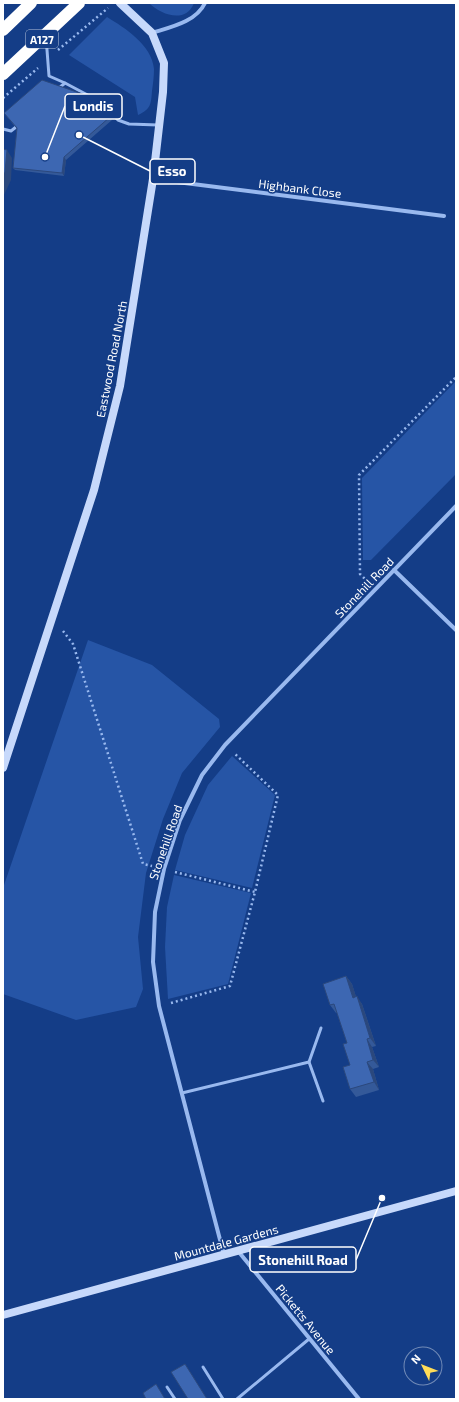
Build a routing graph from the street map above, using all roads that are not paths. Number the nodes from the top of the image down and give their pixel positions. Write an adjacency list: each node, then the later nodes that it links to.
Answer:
1 (31, 3): 5 (highway, A127)
2 (79, 3): 7 (highway, A127)
3 (120, 3): 6 (street, Eastwood Road North)
4 (205, 3): 6 (street)
5 (3, 30)
6 (152, 34): 11 (street, Eastwood Road North)
7 (46, 35): 8 (highway, A127); 9 (lane)
8 (3, 74)
9 (65, 83): 10 (lane); 11 (lane)
10 (59, 88)
11 (160, 125): 14 (street, Eastwood Road North)
12 (16, 127): 13 (lane)
13 (3, 129)
14 (153, 179): 15 (street, Highbank Close); 19 (street, Eastwood Road North)
15 (444, 216)
16 (456, 506): 17 (street, Stonehill Road)
17 (394, 570): 18 (street); 22 (street, Stonehill Road)
18 (456, 630)
19 (3, 768)
20 (321, 1028): 21 (lane)
21 (309, 1062): 22 (lane); 23 (lane)
22 (182, 1093): 26 (street, Stonehill Road)
23 (324, 1101)
24 (456, 1191): 25 (street, Mountdale Gardens)
25 (238, 1251): 26 (street, Mountdale Gardens); 28 (street, Picketts Avenue)
26 (224, 1255): 27 (street, Mountdale Gardens)
27 (3, 1315)
28 (309, 1339): 33 (lane); 34 (street, Picketts Avenue)
29 (203, 1367): 32 (lane)
30 (167, 1387): 31 (lane)
31 (175, 1399)
32 (223, 1399)
33 (237, 1399)
34 (359, 1399)

